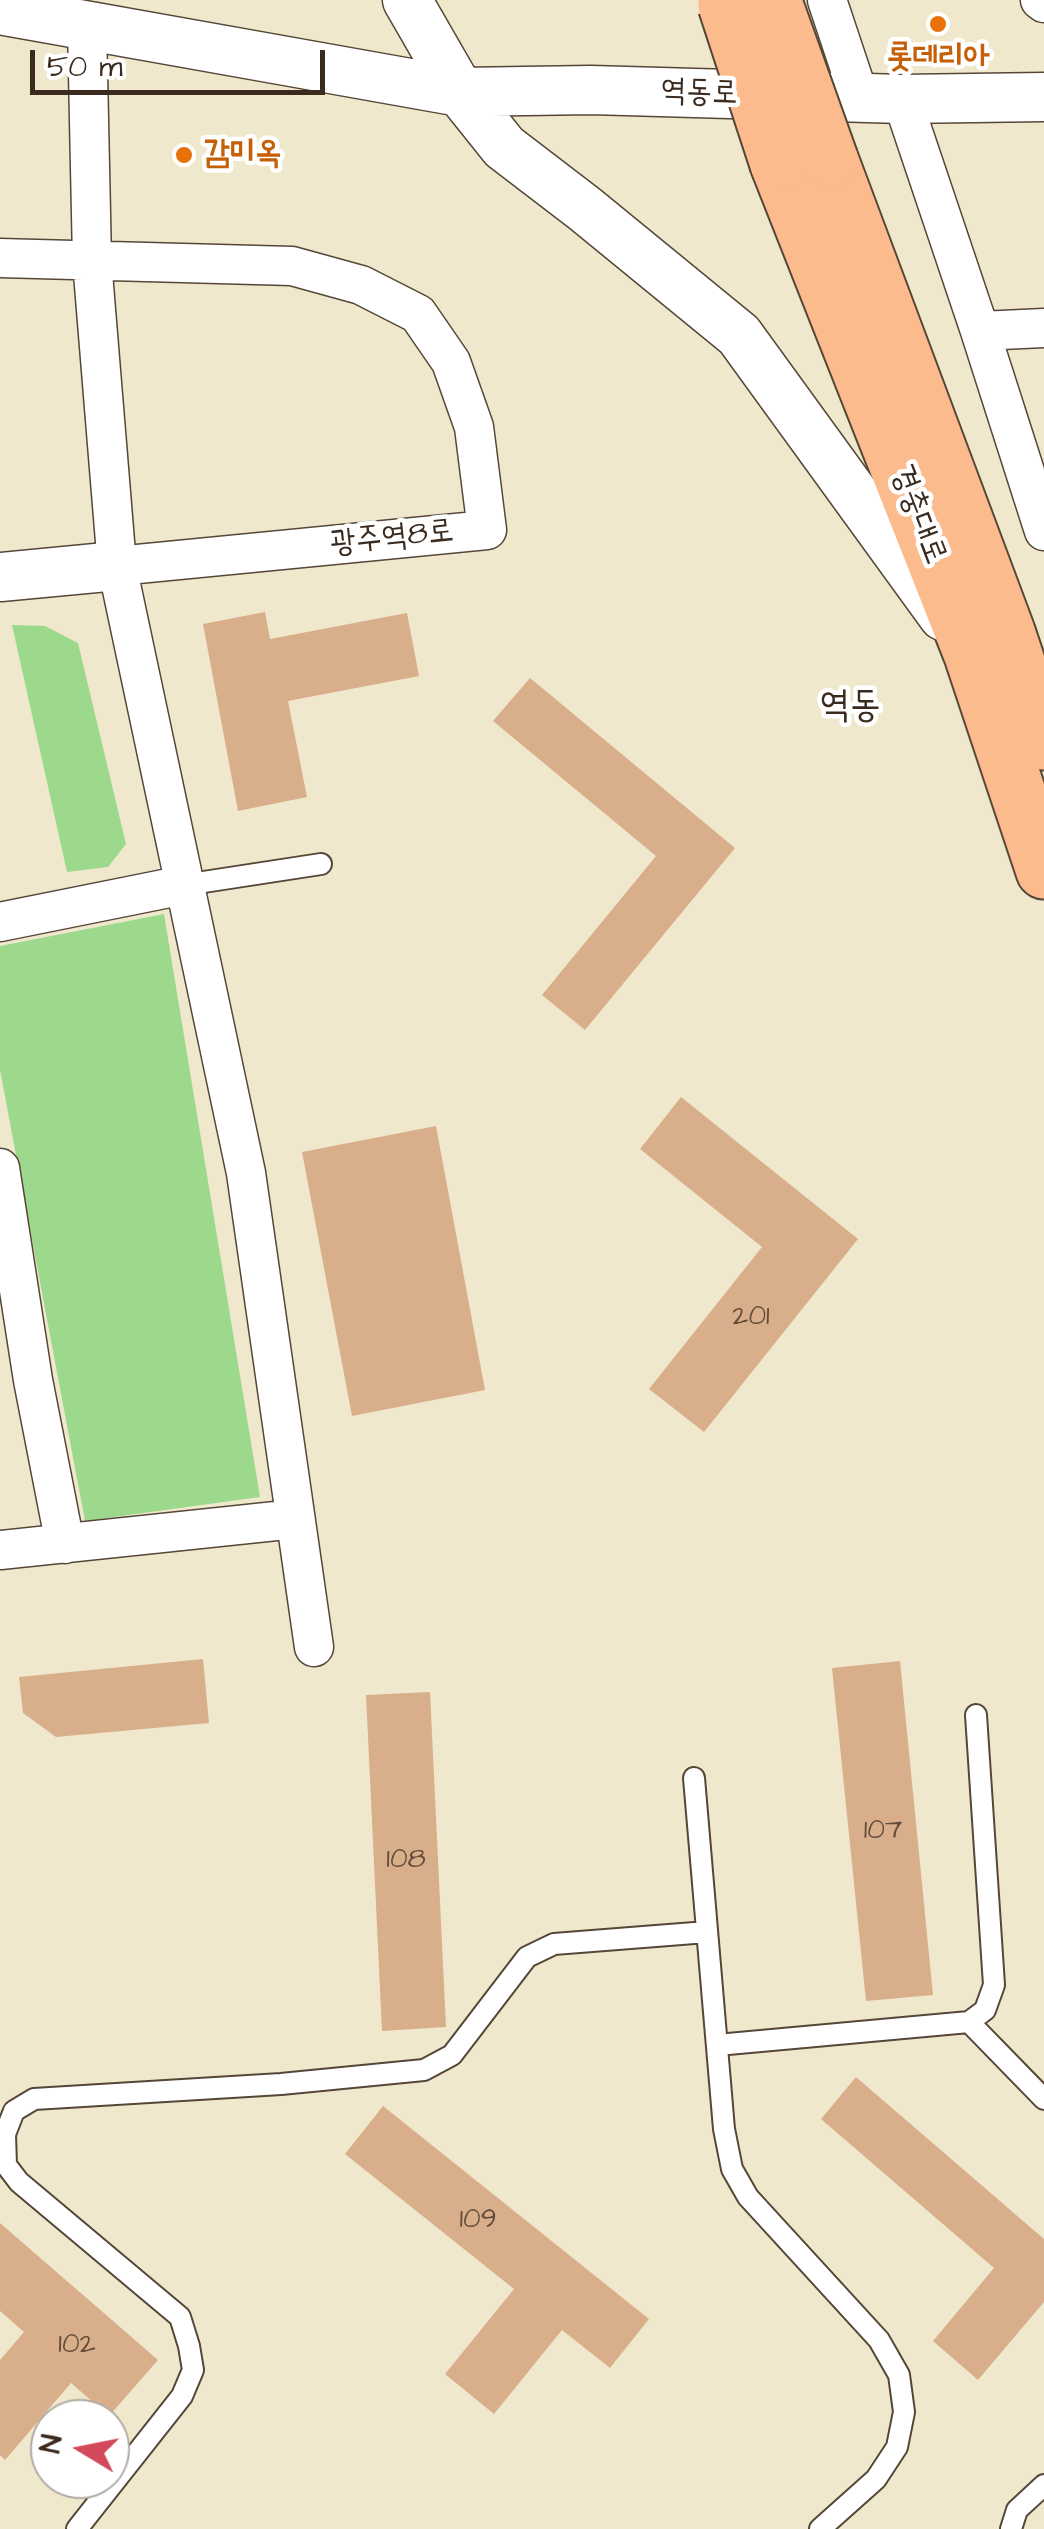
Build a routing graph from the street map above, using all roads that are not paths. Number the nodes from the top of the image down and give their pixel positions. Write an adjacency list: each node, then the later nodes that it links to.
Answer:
1 (407, 0): 5 (street)
2 (765, 2): 7 (street); 8 (main road, bridge)
3 (3, 7): 4 (street, 역동로)
4 (87, 26): 5 (street, 역동로); 10 (street)
5 (460, 92): 7 (street, 역동로); 16 (street)
6 (1044, 97): 7 (street, 역동로)
7 (881, 99): 12 (street)
8 (804, 161): 16 (main road, 경충대로); 17 (main road, 경충대로)
9 (0, 258): 10 (street, 광주역8로)
10 (92, 260): 14 (street); 14 (street, 광주역8로)
11 (1044, 328): 12 (street)
12 (980, 331): 13 (street)
13 (1044, 531)
14 (117, 566): 15 (street, 광주역8로); 20 (street)
15 (0, 576)
16 (972, 655): 19 (main road, 경충대로)
17 (1044, 742)
18 (321, 864): 20 (lane)
19 (1044, 871)
20 (184, 885): 21 (street); 24 (street)
21 (0, 922)
22 (0, 1168): 23 (street)
23 (16, 1382): 25 (street)
24 (295, 1519): 25 (street); 27 (street)
25 (65, 1544): 26 (street)
26 (0, 1550)
27 (314, 1646)
28 (976, 1715): 31 (lane)
29 (694, 1778): 30 (lane)
30 (707, 1932): 32 (lane); 35 (lane)
31 (970, 2022): 32 (lane); 33 (lane)
32 (717, 2045): 36 (lane)
33 (1044, 2099)
34 (1044, 2484): 37 (lane)
35 (77, 2529)
36 (820, 2529)
37 (1010, 2529)

